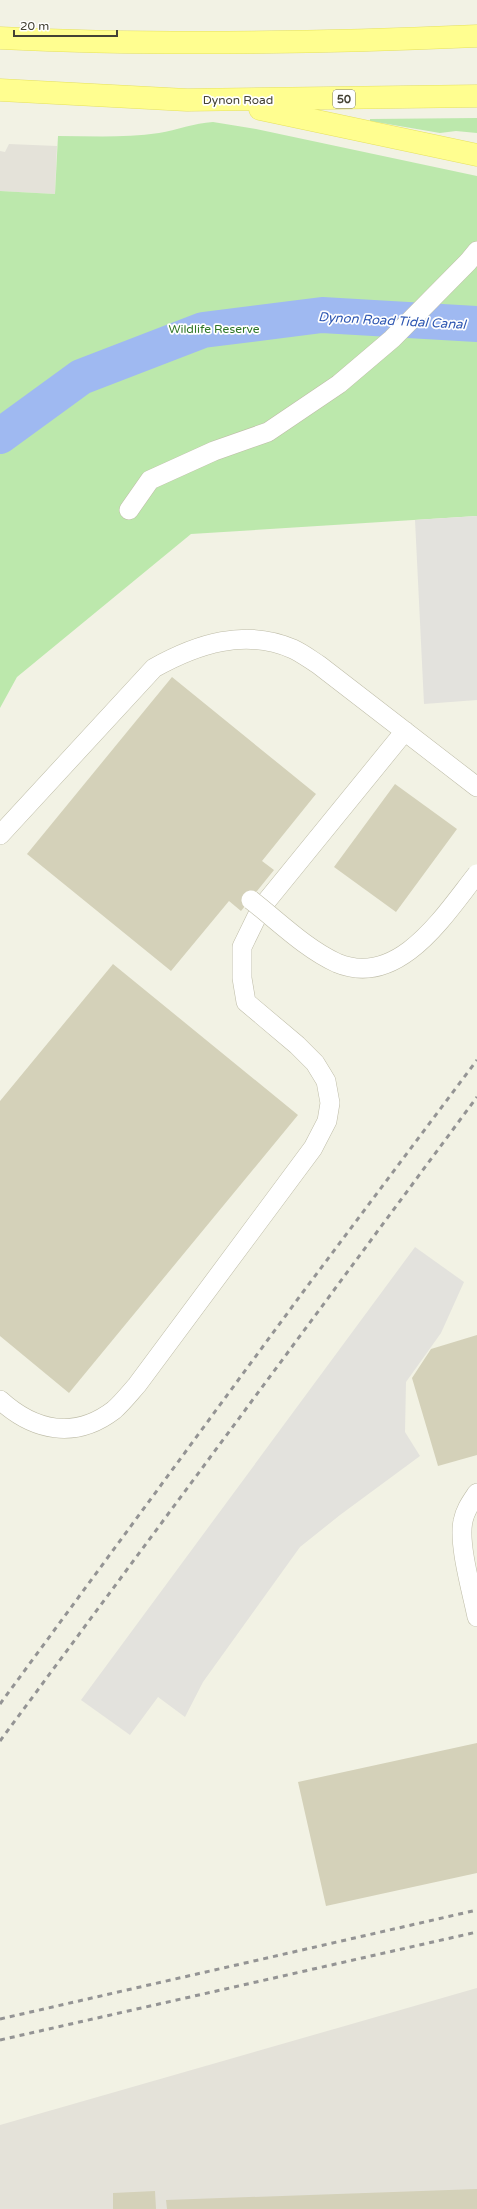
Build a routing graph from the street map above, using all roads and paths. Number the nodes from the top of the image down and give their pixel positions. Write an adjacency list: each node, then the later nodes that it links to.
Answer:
1 (477, 36): 2 (main road)
2 (0, 38)
3 (0, 90): 5 (main road, Dynon Road / 50)
4 (477, 96): 5 (main road, Dynon Road / 50)
5 (212, 100): 6 (main road)
6 (477, 156)
7 (477, 251): 8 (lane)
8 (129, 510)
9 (405, 731): 10 (lane); 11 (lane); 14 (lane)
10 (477, 787)
11 (0, 835)
12 (477, 874): 13 (lane, bridge)
13 (251, 900)
14 (0, 1400)
15 (477, 1493): 16 (lane)
16 (477, 1617)

